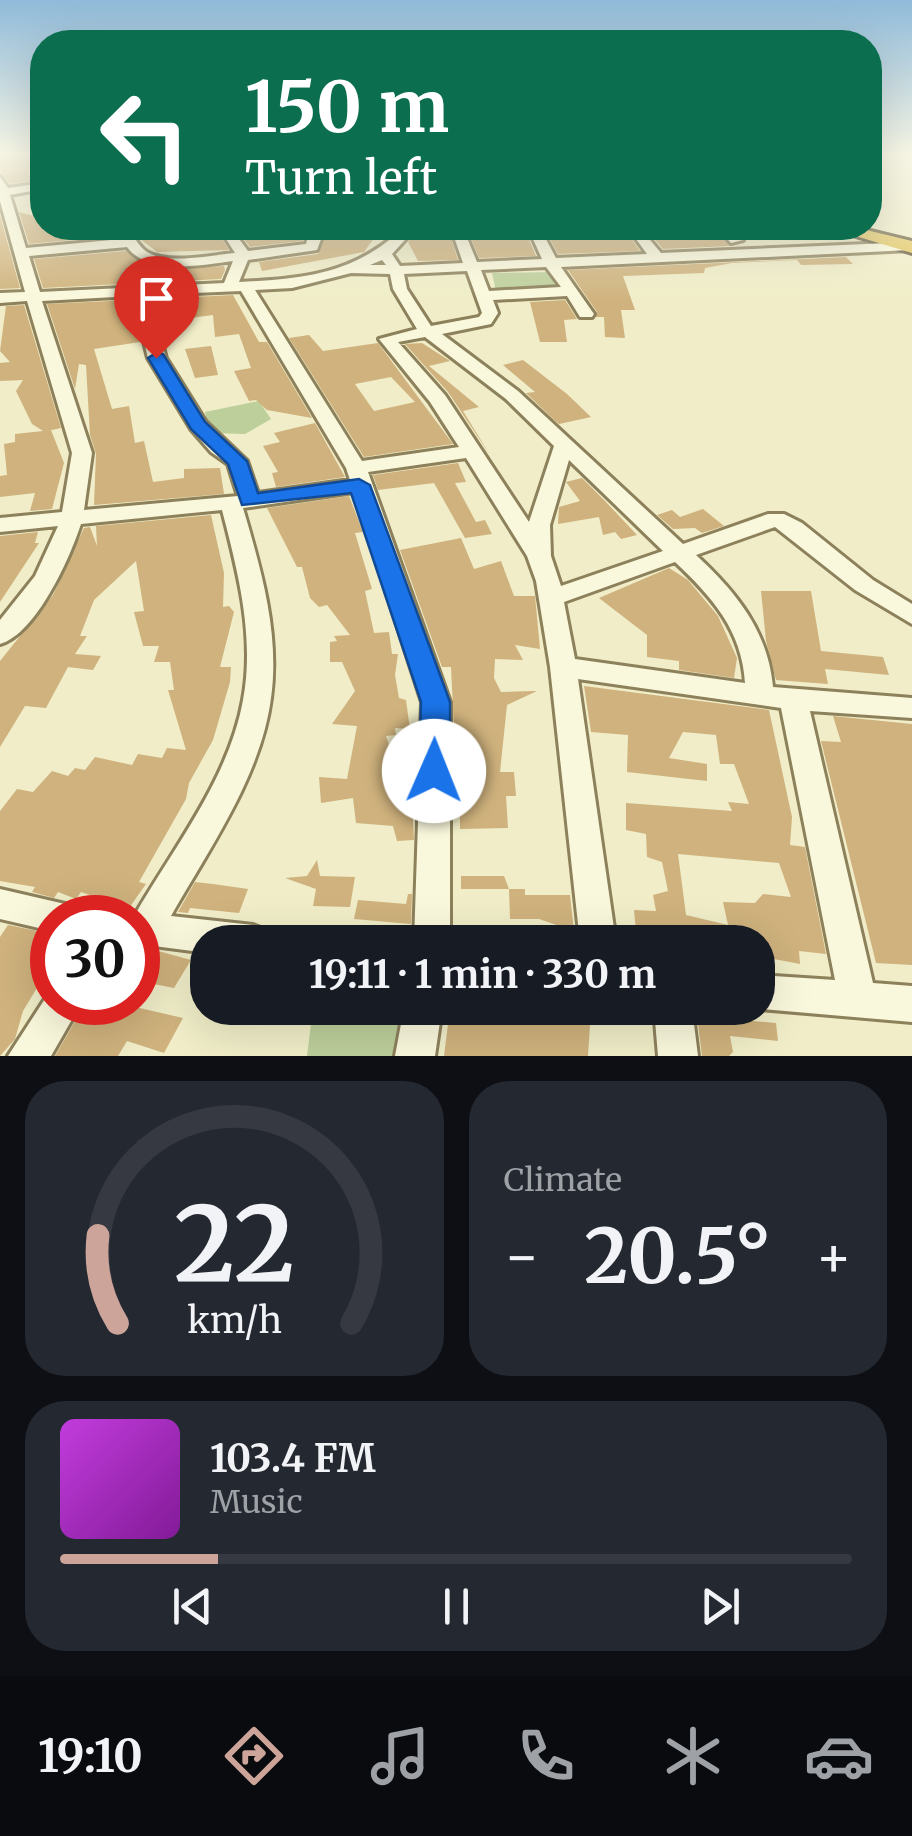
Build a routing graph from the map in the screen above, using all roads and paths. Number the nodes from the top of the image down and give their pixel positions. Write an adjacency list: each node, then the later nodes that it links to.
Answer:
1 (6, 203): 12 (street)
2 (882, 231): 11 (highway)
3 (882, 237): 11 (highway)
4 (233, 240): 13 (street)
5 (314, 240): 13 (street)
6 (392, 240): 15 (street)
7 (461, 240): 17 (street)
8 (540, 240): 16 (street)
9 (643, 240): 14 (street)
10 (132, 242): 12 (street); 13 (street)
11 (911, 243): 14 (street)
12 (24, 252): 21 (street)
13 (243, 254): 18 (street)
14 (658, 260): 16 (street)
15 (390, 261): 17 (street); 18 (street); 25 (street)
16 (552, 265): 17 (street); 20 (street)
17 (470, 268): 23 (street)
18 (238, 288): 19 (street); 28 (street)
19 (139, 290): 21 (street); 29 (street)
20 (572, 291): 23 (street); 24 (street)
21 (30, 295): 22 (street); 30 (street)
22 (0, 298)
23 (487, 304): 25 (street)
24 (586, 314)
25 (425, 329): 26 (street); 27 (street)
26 (564, 447): 32 (street); 33 (street)
27 (469, 452): 28 (street); 33 (street)
28 (358, 477): 29 (street); 43 (street)
29 (240, 502): 30 (street); 40 (street)
30 (71, 518): 31 (street); 36 (street)
31 (0, 525)
32 (680, 552): 34 (street); 35 (street); 38 (street)
33 (538, 556): 34 (street)
34 (551, 598): 37 (street)
35 (912, 616)
36 (0, 635)
37 (563, 667): 38 (street); 44 (street)
38 (776, 697): 39 (street); 48 (street)
39 (912, 708)
40 (160, 897)
41 (0, 904): 42 (street)
42 (30, 910)
43 (432, 925)
44 (596, 925)
45 (160, 930): 46 (street)
46 (190, 934)
47 (775, 994): 48 (street)
48 (858, 1000): 49 (street)
49 (912, 1004)
50 (48, 1025): 53 (street)
51 (420, 1025): 54 (street)
52 (675, 1025): 55 (street)
53 (28, 1056)
54 (415, 1056)
55 (678, 1056)

